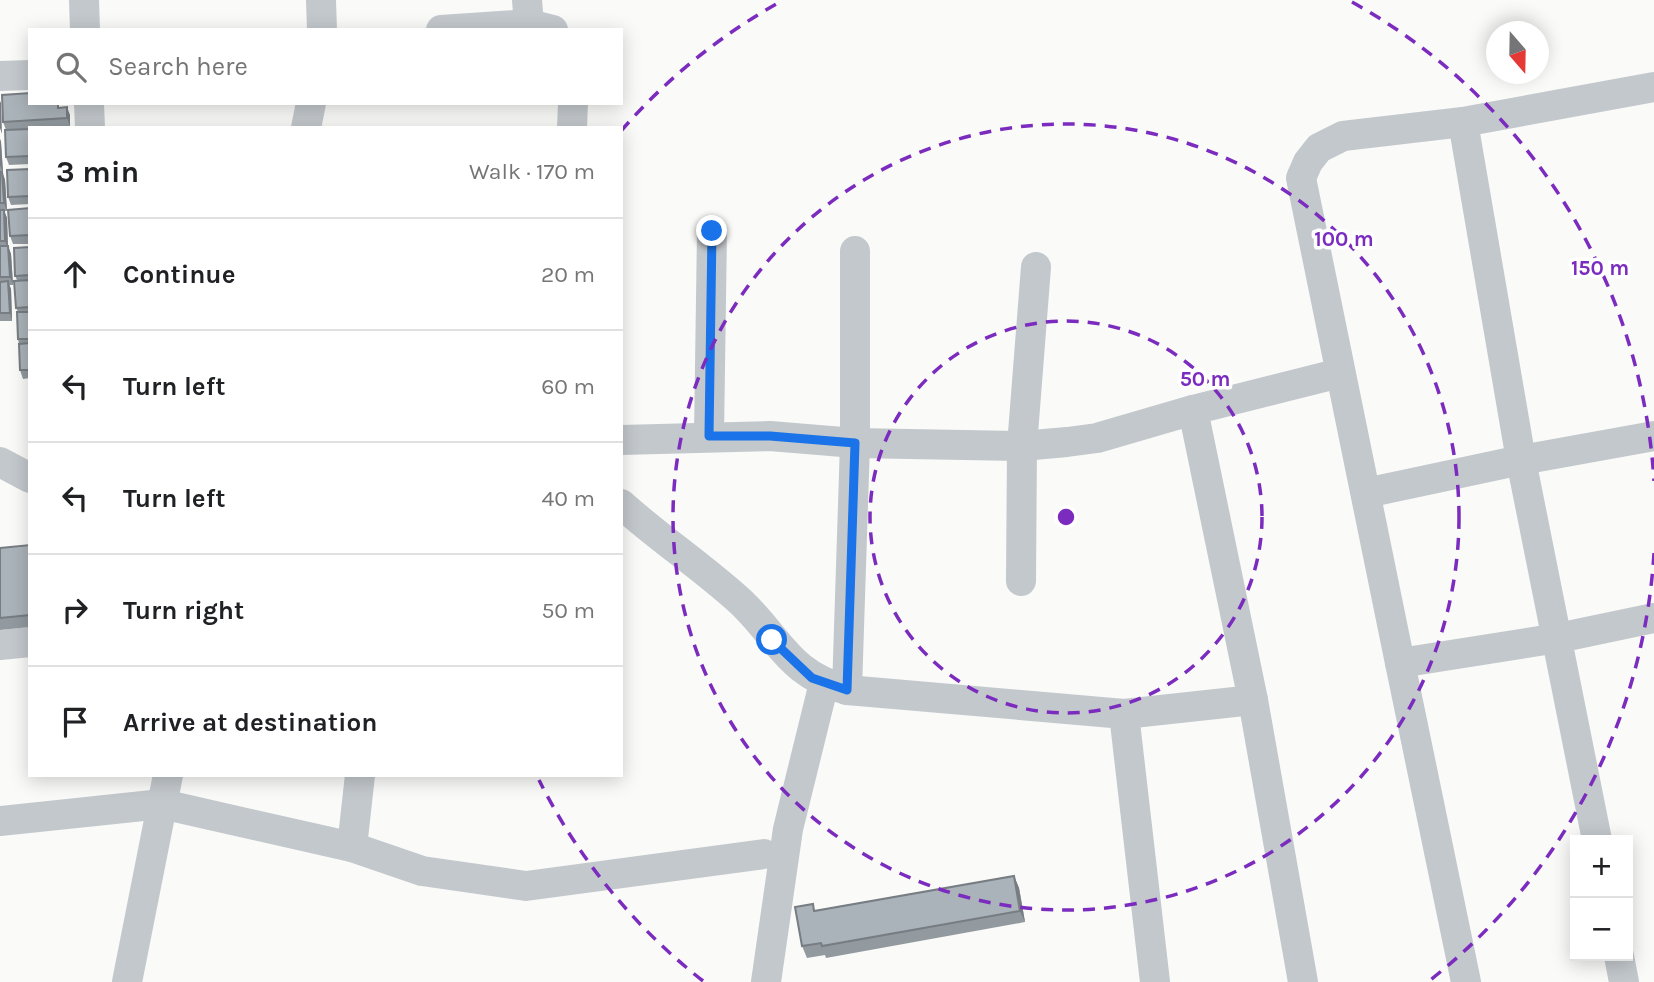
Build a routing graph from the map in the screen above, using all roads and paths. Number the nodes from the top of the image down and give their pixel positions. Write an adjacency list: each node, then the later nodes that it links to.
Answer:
1 (83, 0): 4 (street)
2 (321, 0): 5 (street)
3 (536, 18): 6 (street)
4 (85, 28)
5 (322, 28)
6 (457, 28)
7 (28, 75): 8 (street)
8 (0, 76)
9 (1654, 87): 13 (street)
10 (89, 105): 14 (street)
11 (311, 105): 15 (street)
12 (573, 105): 16 (street)
13 (1463, 122): 20 (street); 27 (street)
14 (90, 126)
15 (306, 126)
16 (572, 126)
17 (712, 231): 22 (street)
18 (855, 251): 25 (street)
19 (1035, 267): 26 (street)
20 (1340, 373): 21 (street); 30 (street)
21 (1193, 410): 26 (street); 39 (street)
22 (709, 436): 24 (street); 25 (street)
23 (1654, 436): 27 (street)
24 (623, 440)
25 (855, 443): 26 (street); 38 (street)
26 (1022, 446): 32 (street)
27 (1521, 460): 30 (street); 34 (street)
28 (0, 462): 29 (street)
29 (28, 477)
30 (1366, 493): 37 (street)
31 (623, 506): 38 (street)
32 (1021, 581)
33 (1654, 618): 34 (street)
34 (1558, 638): 37 (street); 44 (street)
35 (28, 642): 36 (street)
36 (0, 645)
37 (1400, 663): 52 (street)
38 (835, 687): 40 (street); 49 (street)
39 (1253, 700): 40 (street); 51 (street)
40 (1124, 714): 50 (street)
41 (360, 777): 45 (street)
42 (165, 789): 43 (street); 45 (street); 48 (street)
43 (0, 821)
44 (1596, 835)
45 (352, 847): 46 (street)
46 (764, 854)
47 (1620, 961): 53 (street)
48 (127, 982)
49 (766, 982)
50 (1155, 982)
51 (1303, 982)
52 (1466, 982)
53 (1624, 982)

